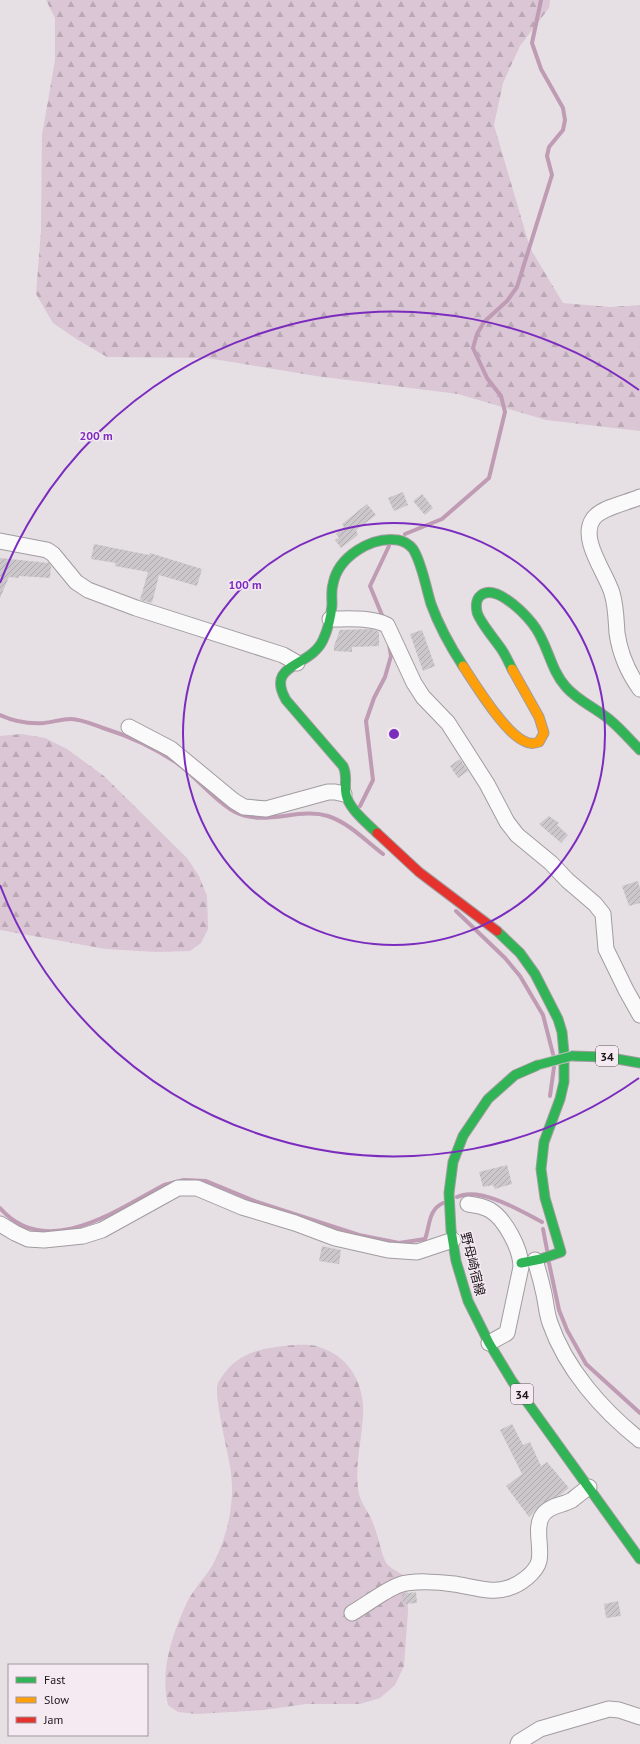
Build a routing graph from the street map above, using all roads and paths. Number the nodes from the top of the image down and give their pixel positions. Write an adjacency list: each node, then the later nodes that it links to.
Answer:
1 (640, 497): 5 (street)
2 (0, 541): 4 (street)
3 (330, 619): 4 (street); 7 (street); 9 (street)
4 (297, 663): 8 (street)
5 (640, 689)
6 (128, 726): 8 (street)
7 (640, 750)
8 (347, 799): 14 (street)
9 (640, 1014)
10 (640, 1063): 13 (street, 野母崎宿線 / 34, bridge)
11 (468, 1204): 14 (street)
12 (0, 1224): 13 (street)
13 (453, 1240): 15 (street, 野母崎宿線 / 34)
14 (532, 1261): 15 (street); 16 (street)
15 (489, 1343): 17 (street, 野母崎宿線 / 34)
16 (640, 1440)
17 (589, 1487): 18 (street, 野母崎宿線 / 34); 19 (street)
18 (640, 1559)
19 (352, 1613)
20 (640, 1717): 21 (street)
21 (518, 1744)

